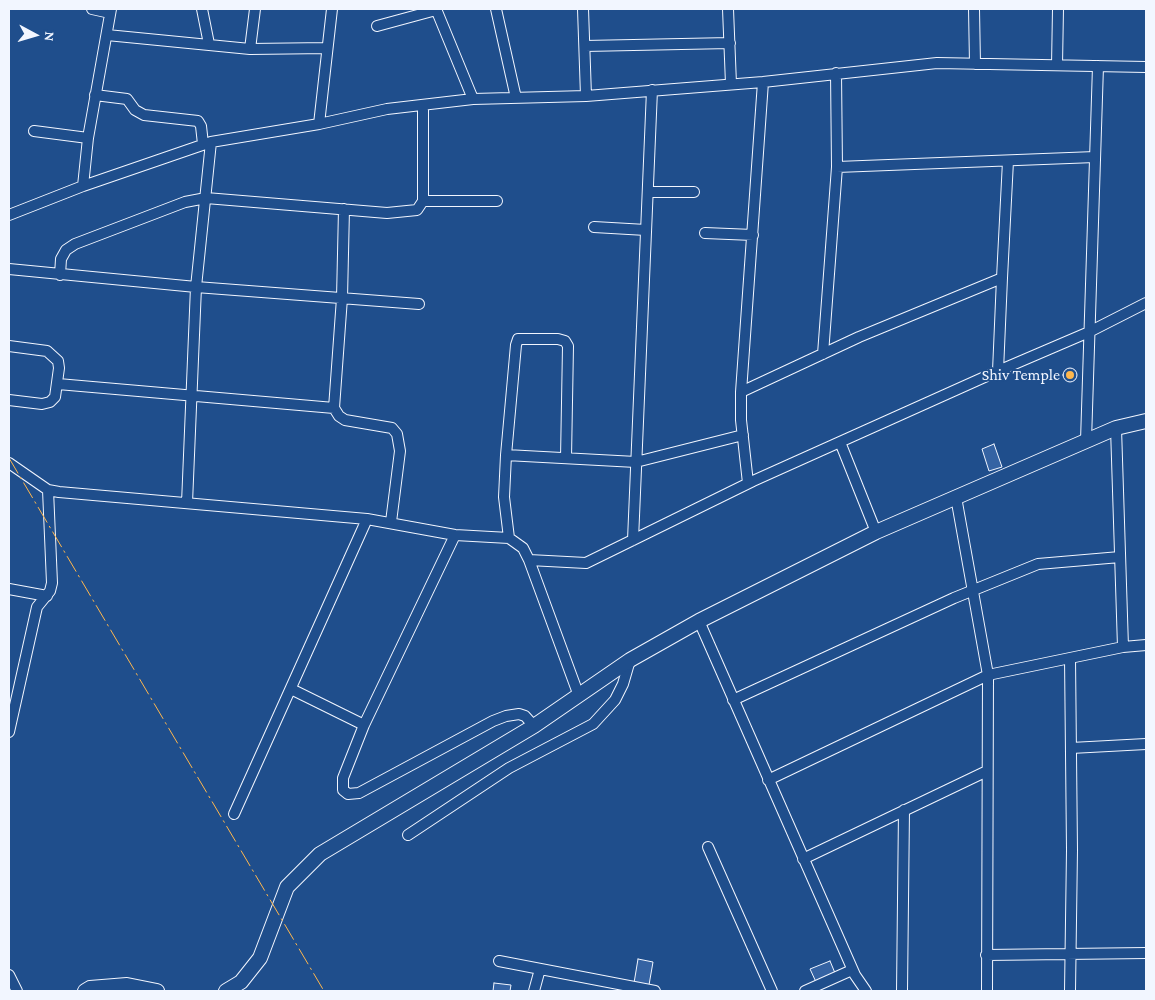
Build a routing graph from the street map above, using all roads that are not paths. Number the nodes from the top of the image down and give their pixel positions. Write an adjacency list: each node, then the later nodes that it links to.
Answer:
1 (92, 9): 11 (street)
2 (202, 9): 14 (street)
3 (255, 9): 18 (street)
4 (332, 9): 17 (street)
5 (496, 9): 29 (street)
6 (583, 9): 16 (street)
7 (728, 9): 15 (street)
8 (974, 9): 19 (street)
9 (1058, 9): 20 (street)
10 (436, 10): 12 (street); 30 (street)
11 (111, 11): 13 (street)
12 (377, 26)
13 (107, 35): 14 (street); 27 (street)
14 (209, 44): 18 (street)
15 (730, 44): 16 (street); 25 (street)
16 (584, 46): 28 (street)
17 (327, 48): 18 (street); 32 (street)
18 (250, 49)
19 (975, 64): 20 (street); 23 (street)
20 (1057, 65): 21 (street)
21 (1098, 66): 22 (street); 36 (street)
22 (1146, 67)
23 (836, 73): 24 (street); 38 (street)
24 (763, 82): 25 (street); 50 (street)
25 (730, 84): 26 (street)
26 (652, 90): 28 (street); 40 (street)
27 (95, 95): 34 (street); 35 (street)
28 (586, 96): 29 (street)
29 (516, 98): 30 (street)
30 (473, 99): 31 (street)
31 (422, 105): 32 (street); 44 (street)
32 (319, 124): 35 (street)
33 (34, 130): 34 (street)
34 (88, 138): 39 (street)
35 (207, 143): 39 (street); 42 (street)
36 (1095, 157): 37 (street); 58 (street)
37 (1008, 161): 38 (street); 53 (street)
38 (837, 167): 60 (street)
39 (83, 186): 46 (street)
40 (648, 192): 41 (street); 48 (street)
41 (694, 192)
42 (206, 198): 45 (street); 52 (street); 54 (street)
43 (497, 201): 44 (street)
44 (423, 202): 45 (street)
45 (344, 209): 55 (street)
46 (9, 215)
47 (594, 227): 48 (street)
48 (646, 230): 74 (street)
49 (705, 233): 50 (street)
50 (753, 234): 63 (street)
51 (9, 269): 52 (street)
52 (60, 275): 54 (street)
53 (1002, 278): 60 (street); 61 (street)
54 (196, 287): 55 (street); 64 (street)
55 (342, 298): 57 (street); 66 (street)
56 (1146, 303): 58 (street)
57 (419, 304)
58 (1089, 332): 61 (street); 70 (street)
59 (9, 346): 62 (street)
60 (823, 354): 63 (street)
61 (998, 371): 71 (street)
62 (58, 384): 64 (street); 65 (street)
63 (742, 392): 69 (street)
64 (191, 395): 66 (street); 79 (street)
65 (9, 400)
66 (334, 408): 81 (street)
67 (1146, 421): 68 (street)
68 (1116, 428): 70 (street); 86 (street)
69 (743, 435): 74 (street); 76 (street)
70 (1086, 441): 78 (street)
71 (840, 442): 76 (street); 82 (street)
72 (506, 455): 73 (street); 73 (street); 84 (street)
73 (566, 458): 74 (street)
74 (636, 462): 85 (street)
75 (9, 463): 77 (street)
76 (748, 484): 85 (street)
77 (48, 490): 79 (street); 90 (street)
78 (956, 498): 82 (street); 89 (street)
79 (187, 503): 80 (street)
80 (367, 519): 81 (street); 97 (street)
81 (391, 522): 83 (street)
82 (876, 532): 91 (street)
83 (455, 534): 84 (street); 100 (street)
84 (509, 538): 87 (street)
85 (633, 540): 87 (street)
86 (1120, 557): 89 (street); 93 (street)
87 (529, 560): 98 (street)
88 (9, 589): 90 (street)
89 (973, 591): 96 (street); 99 (street)
90 (47, 596): 102 (street)
91 (699, 621): 95 (street); 99 (street)
92 (1146, 645): 93 (street)
93 (1123, 646): 94 (street)
94 (1070, 658): 96 (street); 104 (street)
95 (630, 660): 98 (street); 109 (street)
96 (988, 675): 105 (street); 106 (street)
97 (290, 689): 100 (street); 108 (street)
98 (578, 696): 101 (street)
99 (733, 700): 106 (street)
100 (364, 724): 101 (street)
101 (534, 726): 122 (street)
102 (9, 732)
103 (1146, 744): 104 (street)
104 (1071, 748): 113 (street)
105 (987, 771): 107 (street); 114 (street)
106 (768, 780): 111 (street)
107 (904, 810): 111 (street); 128 (street)
108 (234, 814)
109 (408, 835)
110 (708, 847): 125 (street)
111 (802, 859): 117 (street)
112 (1146, 953): 113 (street)
113 (1071, 954): 114 (street); 130 (street)
114 (986, 955): 129 (street)
115 (499, 961): 116 (street)
116 (540, 968): 123 (street); 124 (street)
117 (852, 970): 126 (street); 127 (street)
118 (9, 975): 119 (street)
119 (17, 991)
120 (85, 991): 121 (street)
121 (157, 991)
122 (226, 991)
123 (534, 991)
124 (655, 991)
125 (772, 991)
126 (805, 991)
127 (866, 991)
128 (902, 991)
129 (987, 991)
130 (1070, 991)

